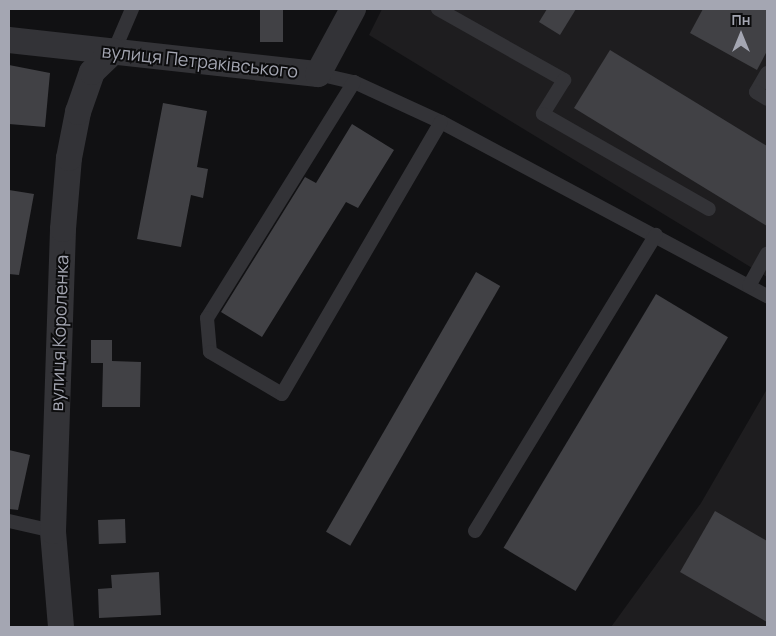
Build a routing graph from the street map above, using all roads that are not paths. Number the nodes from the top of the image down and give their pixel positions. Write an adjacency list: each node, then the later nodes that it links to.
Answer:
1 (132, 9): 5 (lane)
2 (353, 9): 7 (street, вулиця Петраківського)
3 (438, 9): 11 (lane)
4 (9, 40): 5 (street, вулиця Петраківського)
5 (114, 51): 7 (street, вулиця Петраківського); 17 (street, вулиця Короленка)
6 (767, 73): 9 (lane)
7 (318, 74): 8 (lane)
8 (354, 82): 10 (lane); 10 (lane)
9 (767, 99)
10 (441, 122): 12 (lane)
11 (709, 209)
12 (656, 235): 14 (lane); 18 (lane)
13 (767, 254): 14 (lane)
14 (749, 286): 15 (lane)
15 (767, 296)
16 (9, 521): 17 (lane)
17 (53, 531): 19 (street, вулиця Короленка)
18 (475, 531)
19 (61, 627)

